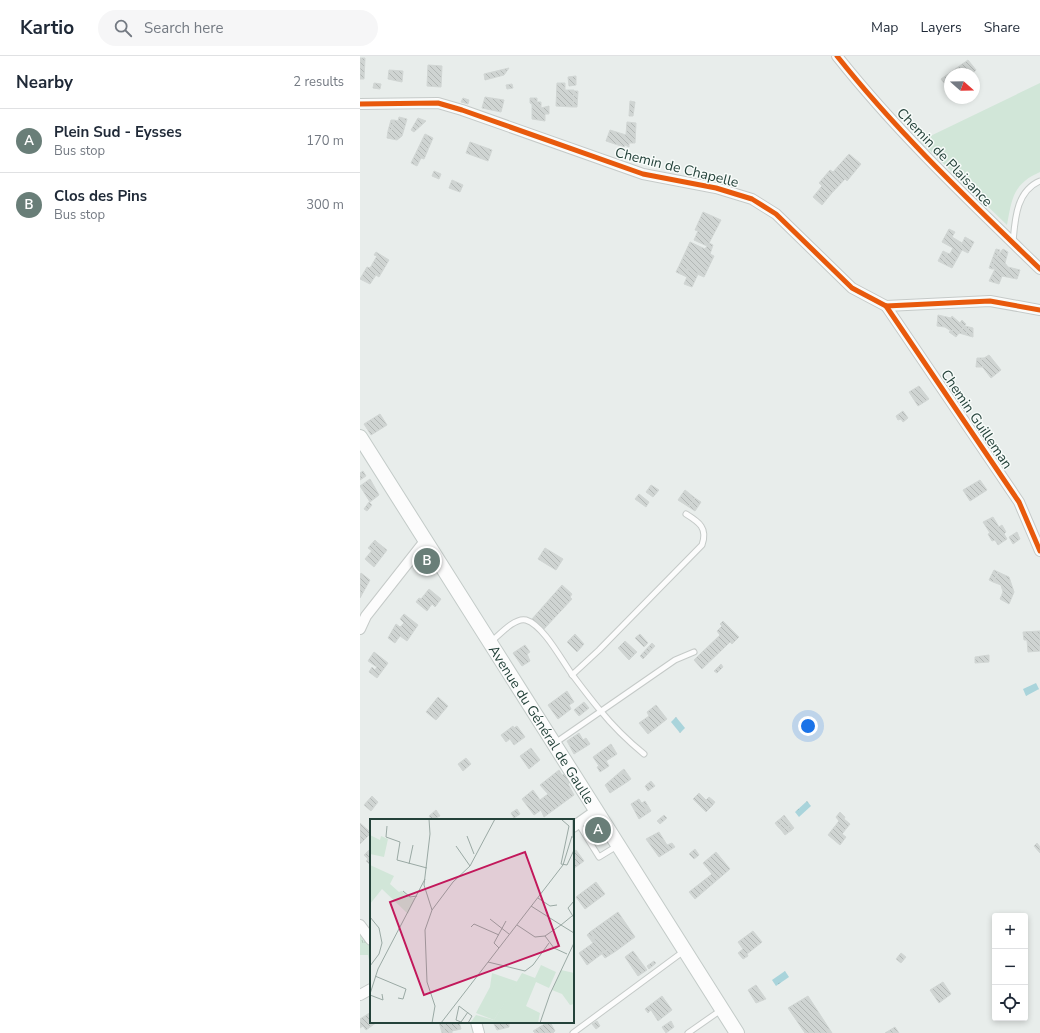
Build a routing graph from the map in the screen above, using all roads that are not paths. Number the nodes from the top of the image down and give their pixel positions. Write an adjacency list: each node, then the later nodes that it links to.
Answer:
1 (837, 56): 4 (street, Chemin de Plaisance)
2 (360, 104): 6 (street, Chemin de Chapelle)
3 (1040, 181): 4 (lane)
4 (1013, 243): 5 (street, Chemin de Plaisance)
5 (1040, 269)
6 (886, 306): 7 (street); 11 (street, Chemin Guilleman)
7 (1040, 310)
8 (360, 437): 10 (main road, Avenue du Général de Gaulle)
9 (686, 514): 15 (lane)
10 (425, 541): 12 (street); 13 (main road, Avenue du Général de Gaulle)
11 (1040, 551)
12 (360, 629)
13 (490, 642): 15 (lane); 17 (main road, Avenue du Général de Gaulle)
14 (694, 652): 16 (lane)
15 (572, 674): 16 (lane)
16 (600, 710): 17 (lane); 18 (lane)
17 (555, 743): 19 (main road, Avenue du Général de Gaulle)
18 (644, 754)
19 (597, 810): 20 (street); 21 (main road, Avenue du Général de Gaulle)
20 (576, 825): 21 (lane)
21 (619, 845): 24 (main road, Avenue du Général de Gaulle)
22 (360, 925): 23 (street)
23 (370, 939)
24 (685, 951): 27 (main road, Avenue du Général de Gaulle); 30 (lane)
25 (370, 990): 26 (street)
26 (360, 995)
27 (722, 1009): 31 (lane); 32 (main road, Avenue du Général de Gaulle)
28 (476, 1023): 29 (street)
29 (479, 1033)
30 (573, 1033)
31 (688, 1033)
32 (737, 1033)

